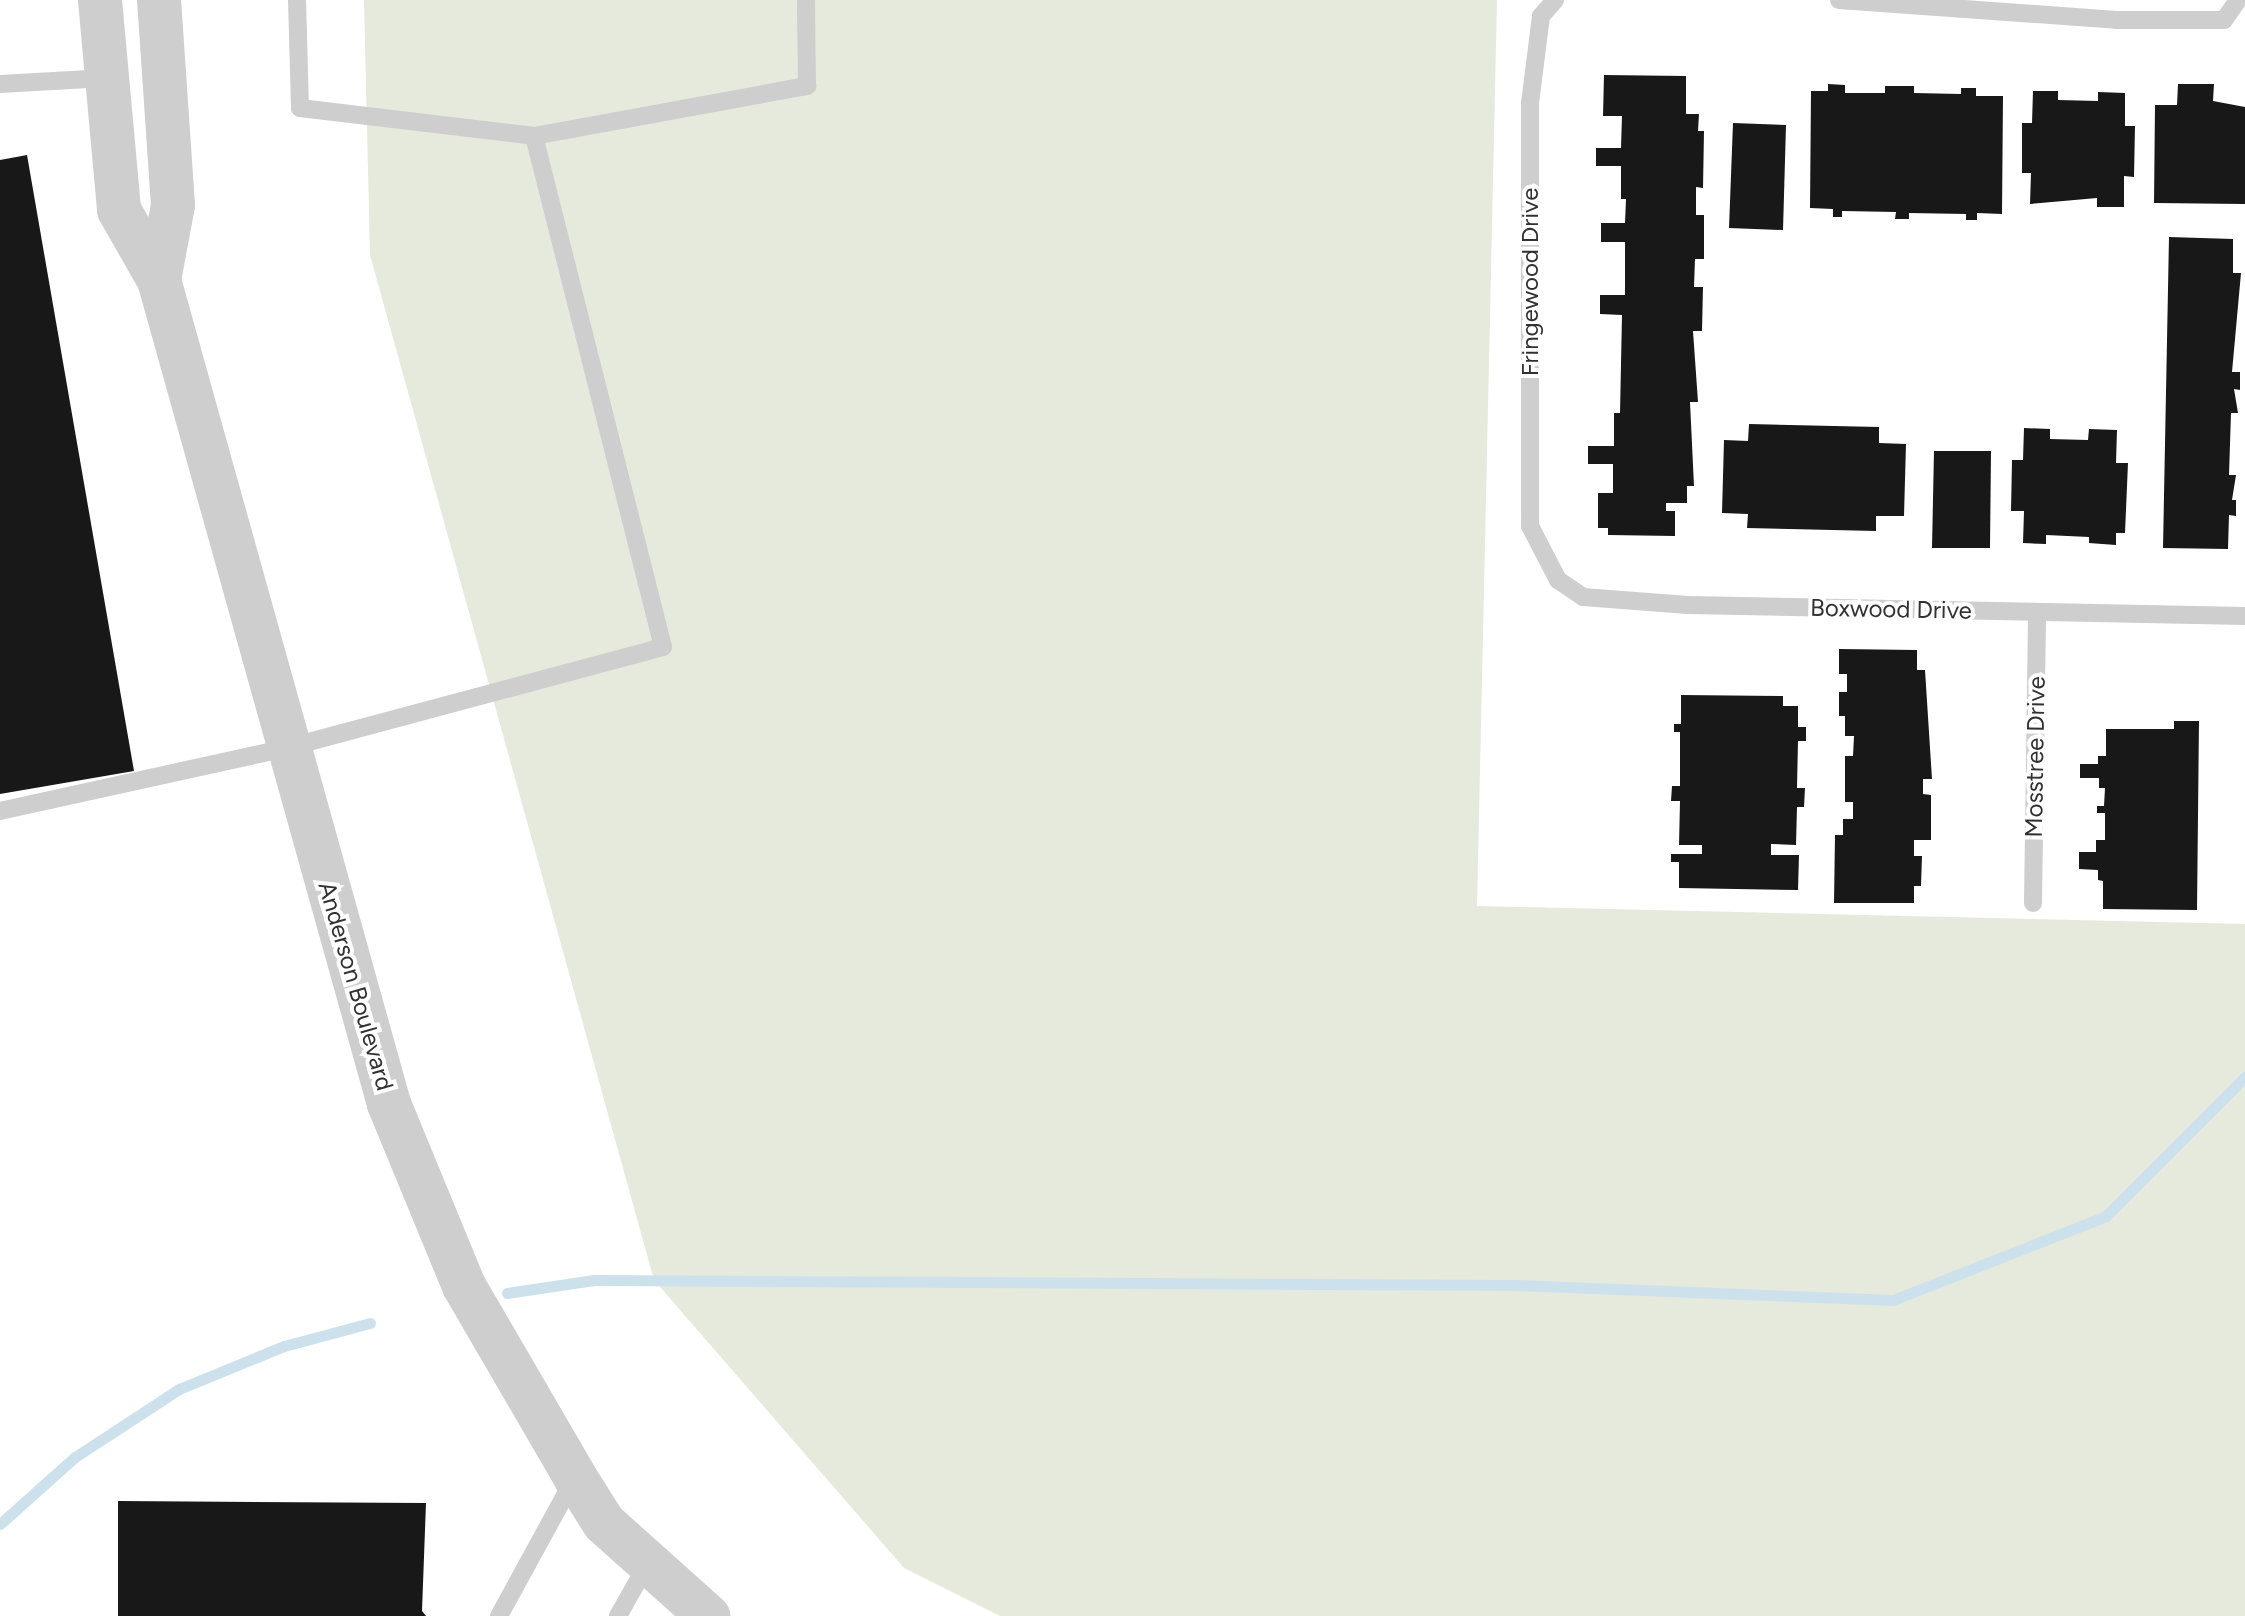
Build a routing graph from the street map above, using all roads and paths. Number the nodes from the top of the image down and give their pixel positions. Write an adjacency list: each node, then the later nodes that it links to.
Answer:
1 (100, 0): 8 (street, Anderson Boulevard)
2 (159, 0): 11 (street, Anderson Boulevard)
3 (297, 0): 10 (lane)
4 (806, 0): 10 (lane)
5 (1555, 0): 12 (lane, Fringewood Drive)
6 (1839, 0): 7 (lane)
7 (2235, 6)
8 (107, 78): 9 (lane); 11 (street, Anderson Boulevard)
9 (0, 84)
10 (534, 136): 15 (lane)
11 (159, 280): 15 (street, Anderson Boulevard)
12 (1551, 565): 13 (lane, Boxwood Drive)
13 (2037, 612): 14 (lane, Boxwood Drive); 17 (lane, Mosstree Drive)
14 (2245, 616)
15 (290, 747): 16 (lane); 18 (street, Anderson Boulevard)
16 (0, 811)
17 (2033, 903)
18 (575, 1477): 19 (street, Anderson Boulevard); 20 (lane)
19 (648, 1563): 21 (lane); 22 (street, Anderson Boulevard)
20 (499, 1616)
21 (618, 1616)
22 (708, 1616)

